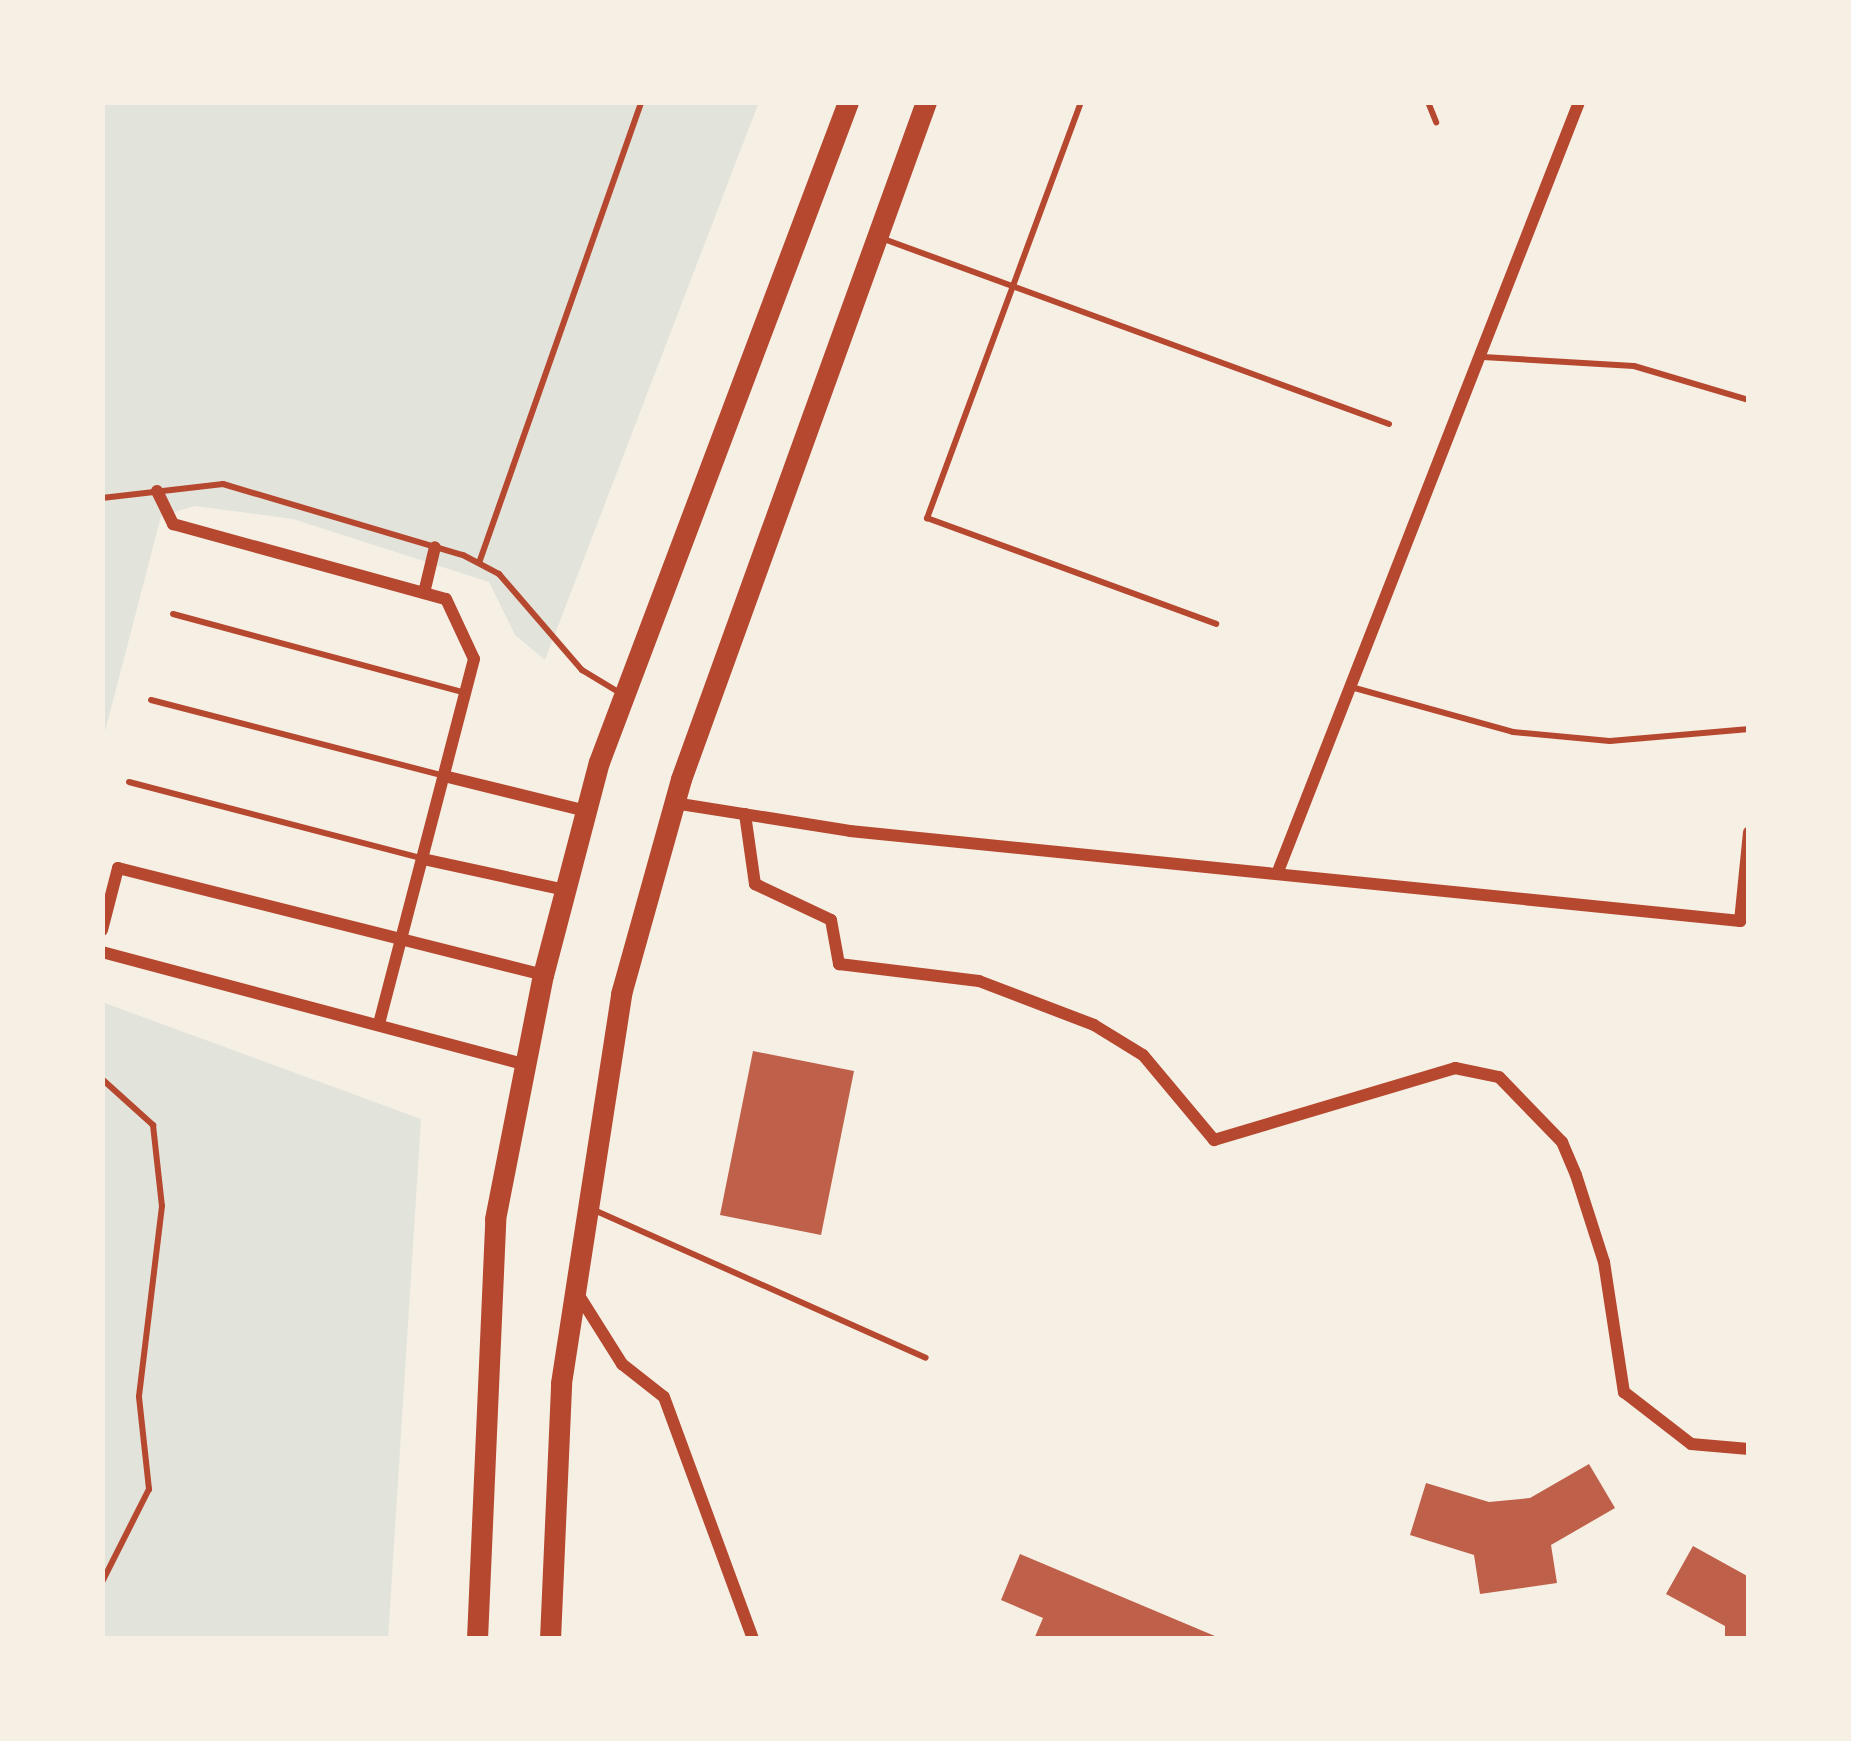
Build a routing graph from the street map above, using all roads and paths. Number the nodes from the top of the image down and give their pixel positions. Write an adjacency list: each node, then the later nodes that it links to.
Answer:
1 (641, 102): 16 (lane)
2 (848, 102): 22 (highway)
3 (926, 102): 8 (highway)
4 (1081, 102): 9 (lane)
5 (1428, 102): 7 (lane)
6 (1579, 102): 10 (street)
7 (1436, 122)
8 (877, 237): 9 (lane); 27 (highway)
9 (1012, 286): 12 (lane); 19 (lane)
10 (1480, 357): 11 (lane); 20 (street)
11 (1749, 400)
12 (1389, 424)
13 (157, 491): 14 (lane); 15 (lane); 17 (street)
14 (102, 498)
15 (435, 547): 16 (lane); 17 (street)
16 (479, 563): 22 (lane)
17 (424, 593): 21 (street)
18 (173, 614): 21 (lane)
19 (1216, 624)
20 (1351, 687): 24 (lane); 32 (street)
21 (465, 693): 25 (street)
22 (622, 694): 28 (highway)
23 (151, 700): 25 (lane)
24 (1749, 729)
25 (444, 776): 28 (street); 31 (street)
26 (130, 782): 31 (lane)
27 (674, 803): 29 (street); 41 (highway)
28 (586, 811): 33 (highway)
29 (745, 814): 32 (street); 44 (street)
30 (1749, 832): 32 (street)
31 (423, 859): 33 (street); 35 (street)
32 (1277, 874)
33 (565, 890): 37 (highway)
34 (102, 930): 35 (street)
35 (402, 939): 37 (street); 38 (street)
36 (102, 952): 38 (street)
37 (543, 975): 39 (highway)
38 (379, 1025): 39 (street)
39 (523, 1064): 46 (highway)
40 (102, 1078): 45 (lane)
41 (586, 1207): 42 (highway); 43 (lane)
42 (574, 1287): 47 (highway); 48 (street)
43 (926, 1358)
44 (1749, 1449)
45 (102, 1582)
46 (477, 1639)
47 (550, 1639)
48 (753, 1639)

